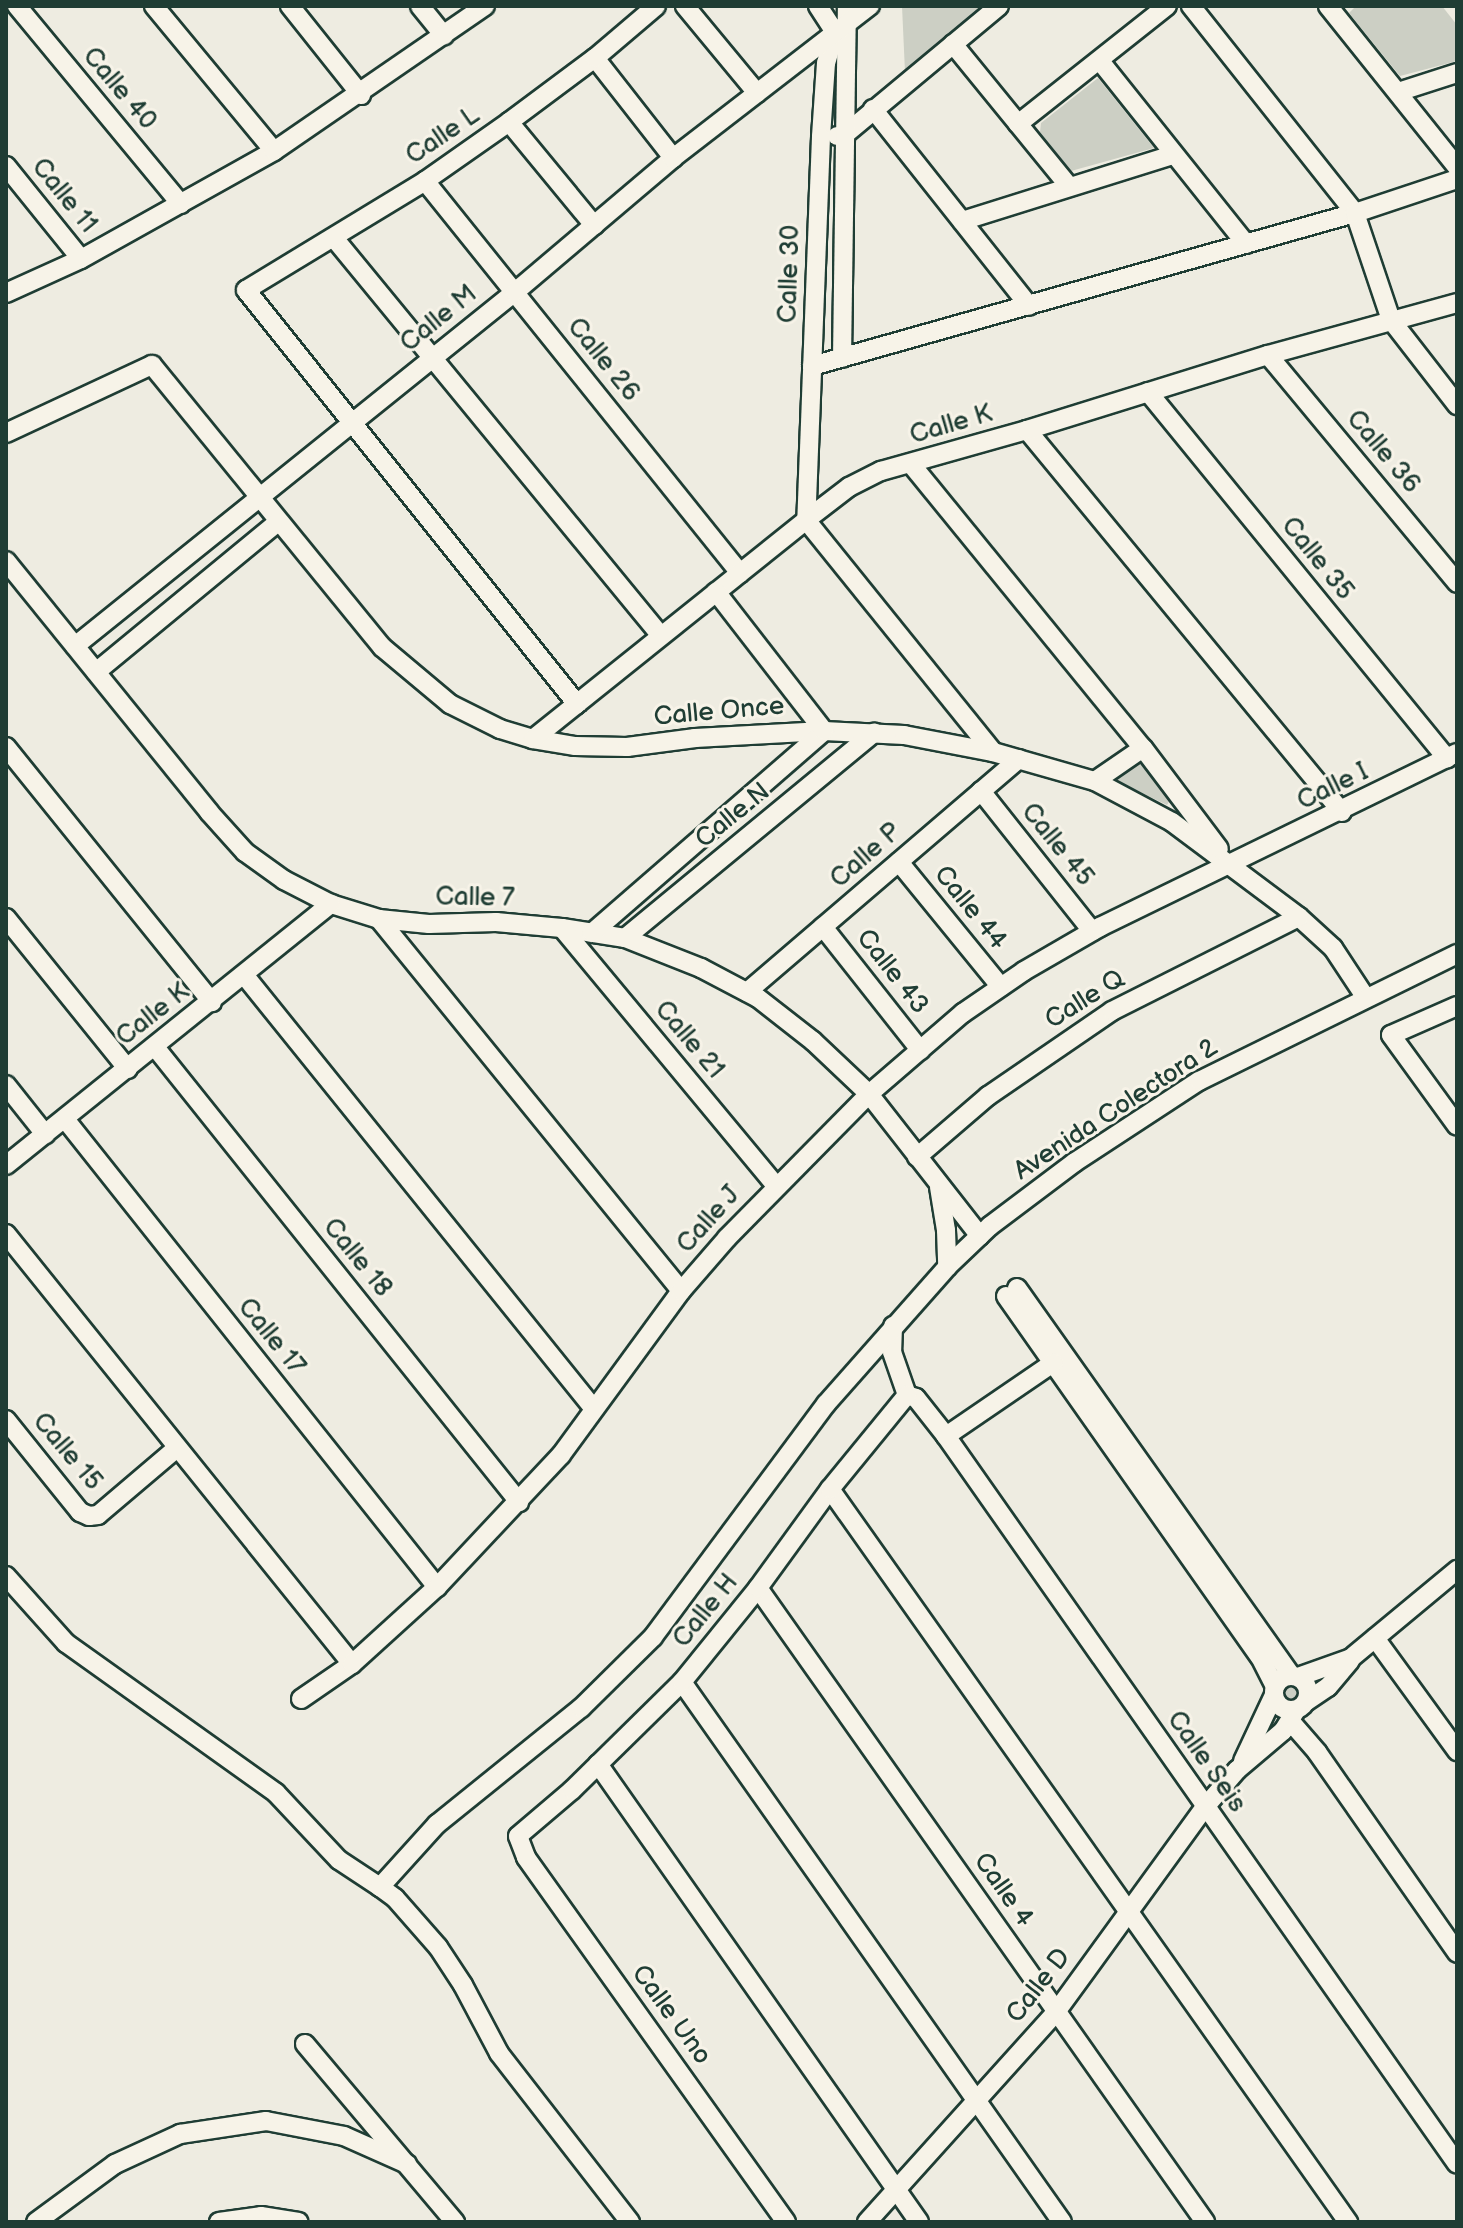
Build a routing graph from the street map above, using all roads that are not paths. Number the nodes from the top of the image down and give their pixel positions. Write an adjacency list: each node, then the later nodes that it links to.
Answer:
1 (17, 6): 36 (street, Calle 40)
2 (154, 6): 28 (street)
3 (290, 6): 22 (street)
4 (420, 6): 15 (street)
5 (485, 6): 15 (street)
6 (656, 6): 17 (street, Calle L)
7 (685, 6): 21 (street)
8 (818, 6): 14 (street)
9 (870, 6): 14 (street, Calle M)
10 (999, 6): 16 (street)
11 (1167, 6): 18 (street)
12 (1191, 6): 37 (street)
13 (1329, 6): 20 (street)
14 (843, 21): 21 (street, Calle M); 26 (street); 27 (street, Calle 30)
15 (444, 36): 22 (street)
16 (953, 44): 23 (street); 25 (street)
17 (595, 58): 24 (street, Calle L); 30 (street)
18 (1100, 61): 25 (street); 29 (street)
19 (1457, 73): 20 (street)
20 (1398, 92): 32 (street)
21 (757, 93): 30 (street, Calle M)
22 (361, 95): 28 (street)
23 (873, 109): 26 (street); 38 (street)
24 (509, 122): 34 (street, Calle L); 39 (street)
25 (1018, 124): 35 (street)
26 (843, 136): 27 (street); 50 (street)
27 (821, 137): 51 (street, Calle 30)
28 (274, 151): 36 (street)
29 (1173, 155): 35 (street); 41 (street)
30 (673, 158): 39 (street, Calle M)
31 (6, 166): 42 (street, Calle 11)
32 (1457, 167)
33 (1457, 179): 37 (street)
34 (425, 181): 40 (street, Calle L); 43 (street, Calle 26)
35 (1069, 186): 38 (street)
36 (181, 204): 42 (street)
37 (1355, 213): 41 (street); 47 (street)
38 (962, 221): 46 (street)
39 (594, 225): 43 (street, Calle M)
40 (334, 238): 49 (street); 54 (street, Calle L)
41 (1246, 244): 46 (street)
42 (81, 259): 44 (street)
43 (515, 292): 49 (street, Calle M); 64 (street, Calle 26)
44 (6, 293)
45 (1457, 303): 47 (street, Calle K)
46 (1029, 306): 50 (street)
47 (1391, 320): 48 (street, Calle K); 53 (street)
48 (1268, 355): 52 (street, Calle K); 65 (street, Calle 36)
49 (434, 356): 54 (street, Calle M); 67 (street)
50 (842, 358): 51 (street)
51 (812, 366): 57 (street, Calle 30)
52 (1148, 392): 55 (street, Calle K); 77 (street, Calle 35)
53 (1457, 405)
54 (354, 421): 60 (street, Calle M); 70 (street)
55 (1027, 430): 58 (street, Calle K); 81 (street)
56 (6, 433): 60 (street, Calle Once)
57 (809, 456): 59 (street); 61 (street, Calle 30)
58 (911, 464): 59 (street, Calle K); 75 (street)
59 (849, 487): 61 (street, Calle K)
60 (260, 497): 62 (street, Calle Once); 68 (street, Calle M)
61 (806, 520): 64 (street, Calle K); 76 (street)
62 (278, 522): 69 (street); 73 (street, Calle Once)
63 (6, 561): 68 (street, Calle 7)
64 (740, 573): 66 (street, Calle K)
65 (1457, 583)
66 (716, 592): 67 (street, Calle K); 71 (street)
67 (661, 636): 70 (street, Calle K)
68 (75, 646): 69 (street, Calle 7)
69 (96, 672): 84 (street, Calle 7)
70 (577, 704): 73 (street, Calle K)
71 (824, 731): 72 (street, Calle Once); 73 (street, Calle Once); 91 (street, Calle N)
72 (874, 733): 76 (street, Calle Once); 92 (street, Calle N)
73 (533, 739)
74 (6, 747): 98 (street)
75 (1143, 748): 79 (street); 83 (street)
76 (993, 752): 78 (street, Calle Once)
77 (1452, 756): 81 (street, Calle I)
78 (1019, 759): 79 (street, Calle Once); 80 (street, Calle P)
79 (1095, 781): 83 (street, Calle Once)
80 (981, 791): 82 (street, Calle P); 90 (street, Calle 45)
81 (1342, 812): 83 (street, Calle I)
82 (899, 862): 88 (street, Calle P); 95 (street, Calle 44)
83 (1230, 864): 85 (street, Calle Once); 90 (street, Calle J)
84 (331, 904): 87 (street, Calle 7); 94 (street, Calle K)
85 (1299, 917): 97 (street, Calle Once); 108 (street, Calle Q)
86 (6, 918): 102 (street)
87 (379, 919): 89 (street, Calle 7); 115 (street)
88 (823, 927): 96 (street, Calle P); 101 (street, Calle 43)
89 (562, 928): 91 (street, Calle 7); 110 (street, Calle 21)
90 (1092, 931): 95 (street, Calle J)
91 (592, 933): 92 (street, Calle 7)
92 (625, 938): 96 (street, Calle 7)
93 (1457, 954): 97 (street, Avenida Colectora 2)
94 (245, 976): 98 (street, Calle K); 119 (street)
95 (1001, 987): 101 (street, Calle J)
96 (747, 992): 104 (street, Calle 7)
97 (1366, 998): 113 (street, Avenida Colectora 2)
98 (212, 1002): 100 (street, Calle K)
99 (1457, 1006): 106 (street)
100 (155, 1047): 102 (street, Calle K); 124 (street, Calle 18)
101 (920, 1050): 104 (street, Calle J)
102 (128, 1069): 105 (street, Calle K)
103 (6, 1085): 107 (street)
104 (869, 1094): 108 (street, Calle 7); 110 (street, Calle J)
105 (65, 1119): 107 (street, Calle K); 127 (street, Calle 17)
106 (1456, 1122)
107 (45, 1134): 109 (street, Calle K)
108 (917, 1157): 111 (street, Calle 7)
109 (6, 1165)
110 (775, 1185): 115 (street, Calle J)
111 (939, 1187): 113 (street, Calle 7); 114 (street)
112 (6, 1234): 122 (street)
113 (980, 1236): 114 (street, Avenida Colectora 2)
114 (947, 1267): 116 (street, Avenida Colectora 2)
115 (681, 1291): 119 (street, Calle J)
116 (893, 1326): 118 (street); 141 (street, Avenida Colectora 2)
117 (1053, 1363): 121 (street); 133 (street); 133 (street)
118 (907, 1395): 121 (street, Calle Seis); 123 (street, Calle H)
119 (594, 1409): 124 (street, Calle J)
120 (6, 1420): 122 (street, Calle 15)
121 (946, 1436): 139 (street, Calle Seis)
122 (177, 1448): 131 (street)
123 (830, 1489): 128 (street, Calle H); 142 (street)
124 (519, 1502): 127 (street, Calle J)
125 (1457, 1570): 129 (street, Calle D)
126 (6, 1576): 141 (street)
127 (437, 1587): 131 (street, Calle J)
128 (758, 1588): 132 (street, Calle H); 144 (street, Calle 4)
129 (1375, 1638): 130 (street, Calle D); 136 (street)
130 (1351, 1658): 133 (street, Calle D); 135 (street, Calle D)
131 (352, 1664): 134 (street, Calle J)
132 (682, 1682): 137 (street, Calle H); 146 (street)
133 (1285, 1683): 135 (street); 135 (street); 138 (street, Calle D)
134 (301, 1699)
135 (1298, 1711): 138 (street, Calle D); 143 (street)
136 (1457, 1751)
137 (598, 1764): 140 (street, Calle H); 149 (street)
138 (1237, 1770): 139 (street, Calle D)
139 (1205, 1807): 142 (street, Calle D); 148 (street, Calle Seis)
140 (518, 1836): 155 (street, Calle Uno)
141 (380, 1887): 154 (street)
142 (1128, 1911): 144 (street, Calle D); 160 (street)
143 (1457, 1953)
144 (1056, 2012): 146 (street, Calle D); 159 (street, Calle 4)
145 (305, 2044): 147 (street)
146 (976, 2103): 149 (street, Calle D); 158 (street)
147 (407, 2164): 150 (street); 153 (street)
148 (1457, 2164)
149 (896, 2190): 156 (street, Calle D); 157 (street)
150 (36, 2222)
151 (219, 2222): 152 (street)
152 (299, 2222)
153 (455, 2222)
154 (630, 2222)
155 (786, 2222)
156 (867, 2222)
157 (919, 2222)
158 (1062, 2222)
159 (1205, 2222)
160 (1348, 2222)

